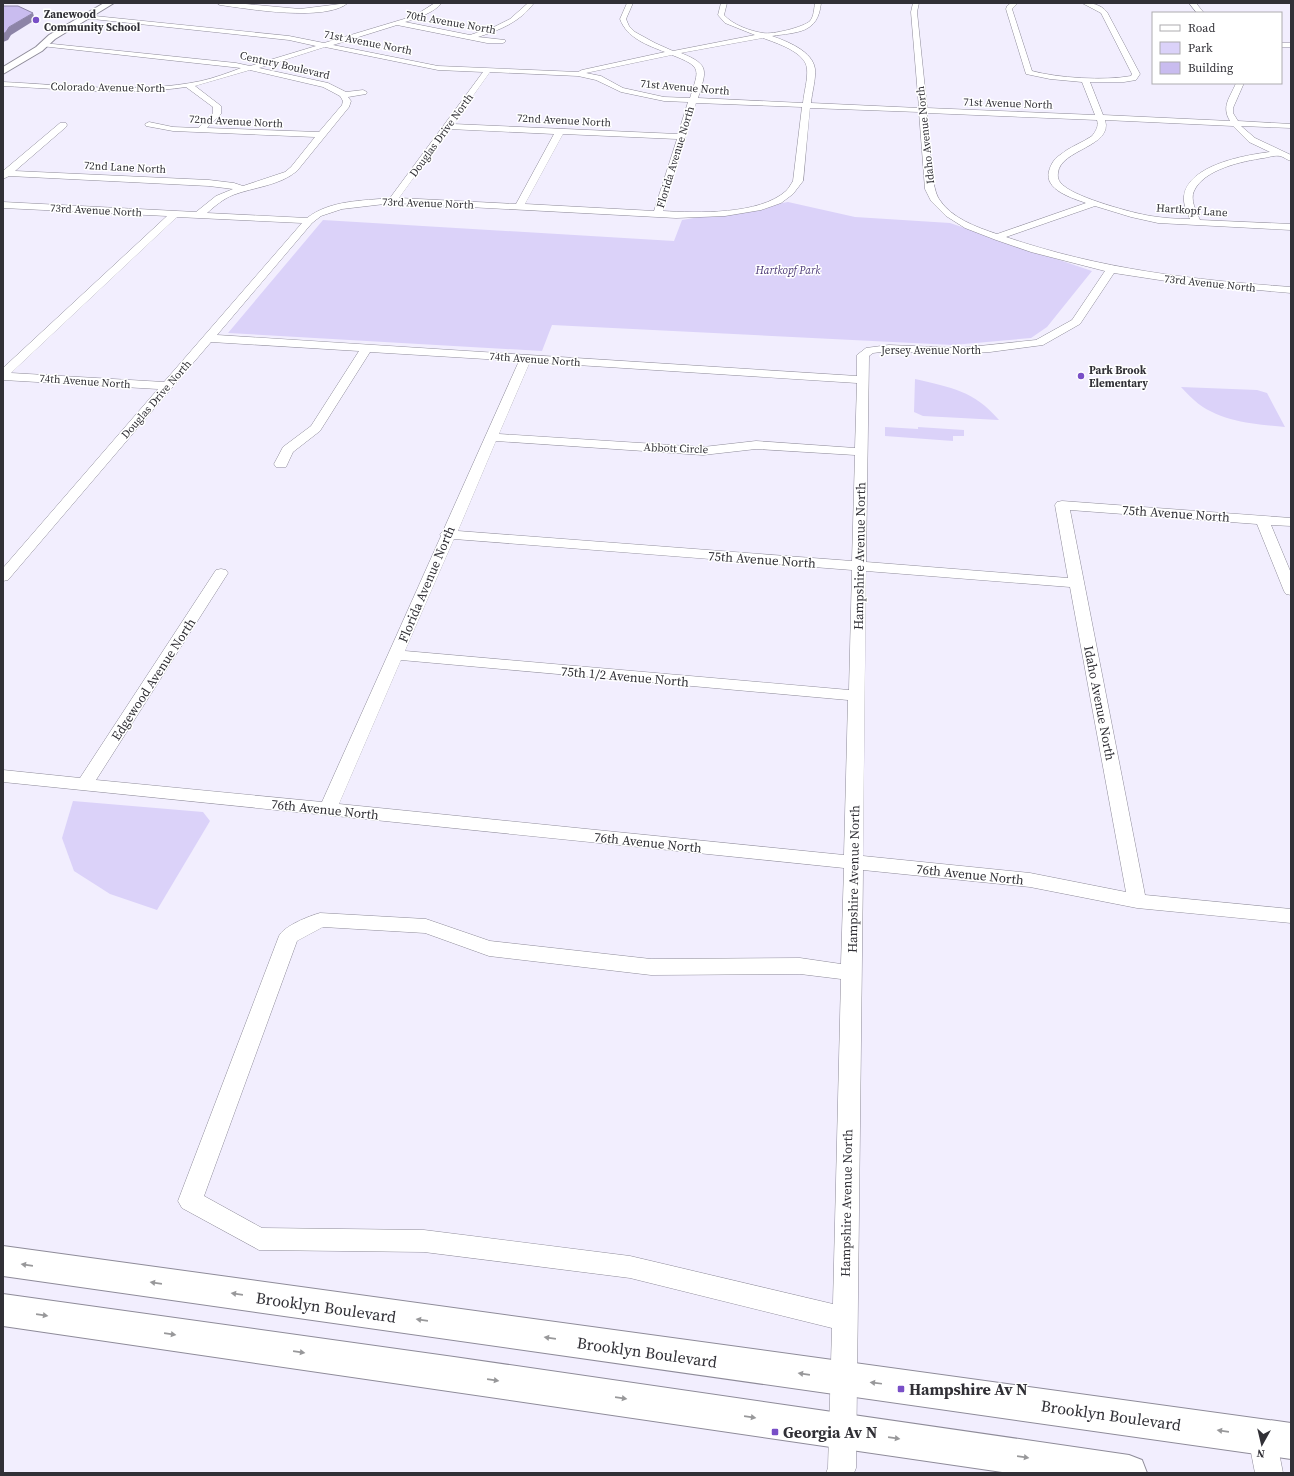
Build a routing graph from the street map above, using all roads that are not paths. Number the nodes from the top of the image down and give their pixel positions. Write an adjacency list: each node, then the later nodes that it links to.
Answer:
1 (110, 3): 14 (main road)
2 (220, 3): 3 (street)
3 (345, 3)
4 (439, 3): 15 (street, Colorado Avenue North)
5 (532, 3): 17 (street)
6 (630, 3): 21 (street)
7 (724, 3): 16 (street)
8 (818, 3): 16 (street)
9 (916, 3): 34 (street, Idaho Avenue North)
10 (1015, 3): 26 (street)
11 (1085, 3): 26 (street)
12 (1192, 3): 13 (street)
13 (1200, 12)
14 (85, 17): 19 (main road); 20 (street, 71st Avenue North)
15 (396, 23): 17 (street, 70th Avenue North); 20 (street, Colorado Avenue North)
16 (764, 36): 21 (street); 33 (street)
17 (470, 38): 18 (street, 70th Avenue North)
18 (503, 42)
19 (43, 45): 22 (street, Century Boulevard); 24 (main road)
20 (327, 45): 22 (street, Colorado Avenue North); 23 (street, 71st Avenue North)
21 (674, 52): 25 (street); 32 (street, Florida Avenue North)
22 (252, 68): 29 (street, Colorado Avenue North); 31 (street, Century Boulevard)
23 (488, 70): 25 (street, 71st Avenue North); 39 (street, Douglas Drive North)
24 (3, 71)
25 (566, 73): 32 (street, 71st Avenue North)
26 (1085, 79): 35 (street)
27 (3, 84): 29 (street, Colorado Avenue North)
28 (1240, 84): 37 (street)
29 (188, 85): 41 (street)
30 (364, 92): 31 (street)
31 (344, 95): 43 (street)
32 (692, 100): 33 (street, 71st Avenue North); 44 (street, Florida Avenue North)
33 (806, 105): 34 (street, 71st Avenue North); 54 (street, 73rd Avenue North)
34 (922, 110): 35 (street, 71st Avenue North); 59 (street, Idaho Avenue North)
35 (1100, 118): 37 (street, 71st Avenue North); 50 (street)
36 (149, 124): 41 (street, 72nd Avenue North)
37 (1235, 124): 40 (street, 71st Avenue North); 45 (street)
38 (63, 125): 47 (street)
39 (448, 126): 42 (street, 72nd Avenue North); 49 (street, Douglas Drive North)
40 (1291, 126)
41 (200, 130): 43 (street, 72nd Avenue North)
42 (560, 131): 44 (street, 72nd Avenue North); 52 (street)
43 (322, 136): 48 (street)
44 (680, 137): 54 (street, Florida Avenue North)
45 (1279, 153): 46 (street); 57 (street)
46 (1291, 158)
47 (5, 175): 48 (street, 72nd Lane North)
48 (241, 189): 55 (street)
49 (393, 200): 52 (street, 73rd Avenue North); 56 (street, 73rd Avenue North)
50 (1094, 203): 57 (street, Hartkopf Lane); 59 (street)
51 (3, 205): 53 (street, 73rd Avenue North)
52 (519, 207): 54 (street, 73rd Avenue North)
53 (175, 214): 55 (street, 73rd Avenue North); 66 (street)
54 (658, 214)
55 (199, 215): 56 (street, 73rd Avenue North)
56 (309, 221): 63 (street, Douglas Drive North)
57 (1197, 223): 58 (street, Hartkopf Lane)
58 (1291, 227)
59 (997, 237): 60 (street, Idaho Avenue North)
60 (1111, 270): 61 (street, Idaho Avenue North); 67 (street, Jersey Avenue North)
61 (1130, 273): 62 (street, 73rd Avenue North)
62 (1291, 290)
63 (209, 338): 64 (street, 74th Avenue North); 68 (street, Douglas Drive North)
64 (367, 348): 65 (street, 74th Avenue North); 71 (street)
65 (526, 358): 67 (street, 74th Avenue North); 69 (street, Florida Avenue North)
66 (3, 375): 68 (street, 74th Avenue North)
67 (862, 380): 70 (street, Hampshire Avenue North)
68 (167, 386): 78 (street, Douglas Drive North)
69 (491, 437): 70 (street, Abbott Circle); 75 (street, Florida Avenue North)
70 (861, 452): 76 (street, Hampshire Avenue North)
71 (281, 464)
72 (1062, 505): 73 (street, 75th Avenue North); 79 (street, Idaho Avenue North)
73 (1262, 520): 74 (street, 75th Avenue North); 80 (street)
74 (1291, 522)
75 (448, 534): 76 (street, 75th Avenue North); 81 (street, Florida Avenue North)
76 (859, 566): 79 (street, 75th Avenue North); 82 (street, Hampshire Avenue North)
77 (221, 573): 84 (street, Edgewood Avenue North)
78 (3, 577)
79 (1077, 583): 87 (street, Idaho Avenue North)
80 (1291, 591)
81 (395, 655): 82 (street, 75th 1/2 Avenue North); 85 (street, Florida Avenue North)
82 (856, 696): 86 (street, Hampshire Avenue North)
83 (3, 776): 84 (street, 76th Avenue North)
84 (84, 784): 85 (street, 76th Avenue North)
85 (328, 809): 86 (street, 76th Avenue North)
86 (854, 862): 87 (street, 76th Avenue North); 89 (street, Hampshire Avenue North)
87 (1137, 901): 88 (street, 76th Avenue North)
88 (1291, 916)
89 (851, 973): 92 (street, Hampshire Avenue North); 92 (street)
90 (3, 1261): 93 (main road, Brooklyn Boulevard, one-way to 90)
91 (3, 1310): 94 (main road, one-way to 94)
92 (844, 1319): 93 (street, Hampshire Avenue North)
93 (842, 1379): 94 (street, Hampshire Avenue North); 95 (main road, Brooklyn Boulevard, one-way to 93)
94 (842, 1430): 96 (street, Hampshire Avenue North); 97 (main road, one-way to 97)
95 (1276, 1439): 98 (street)
96 (840, 1473)
97 (1129, 1473)
98 (1269, 1473)

